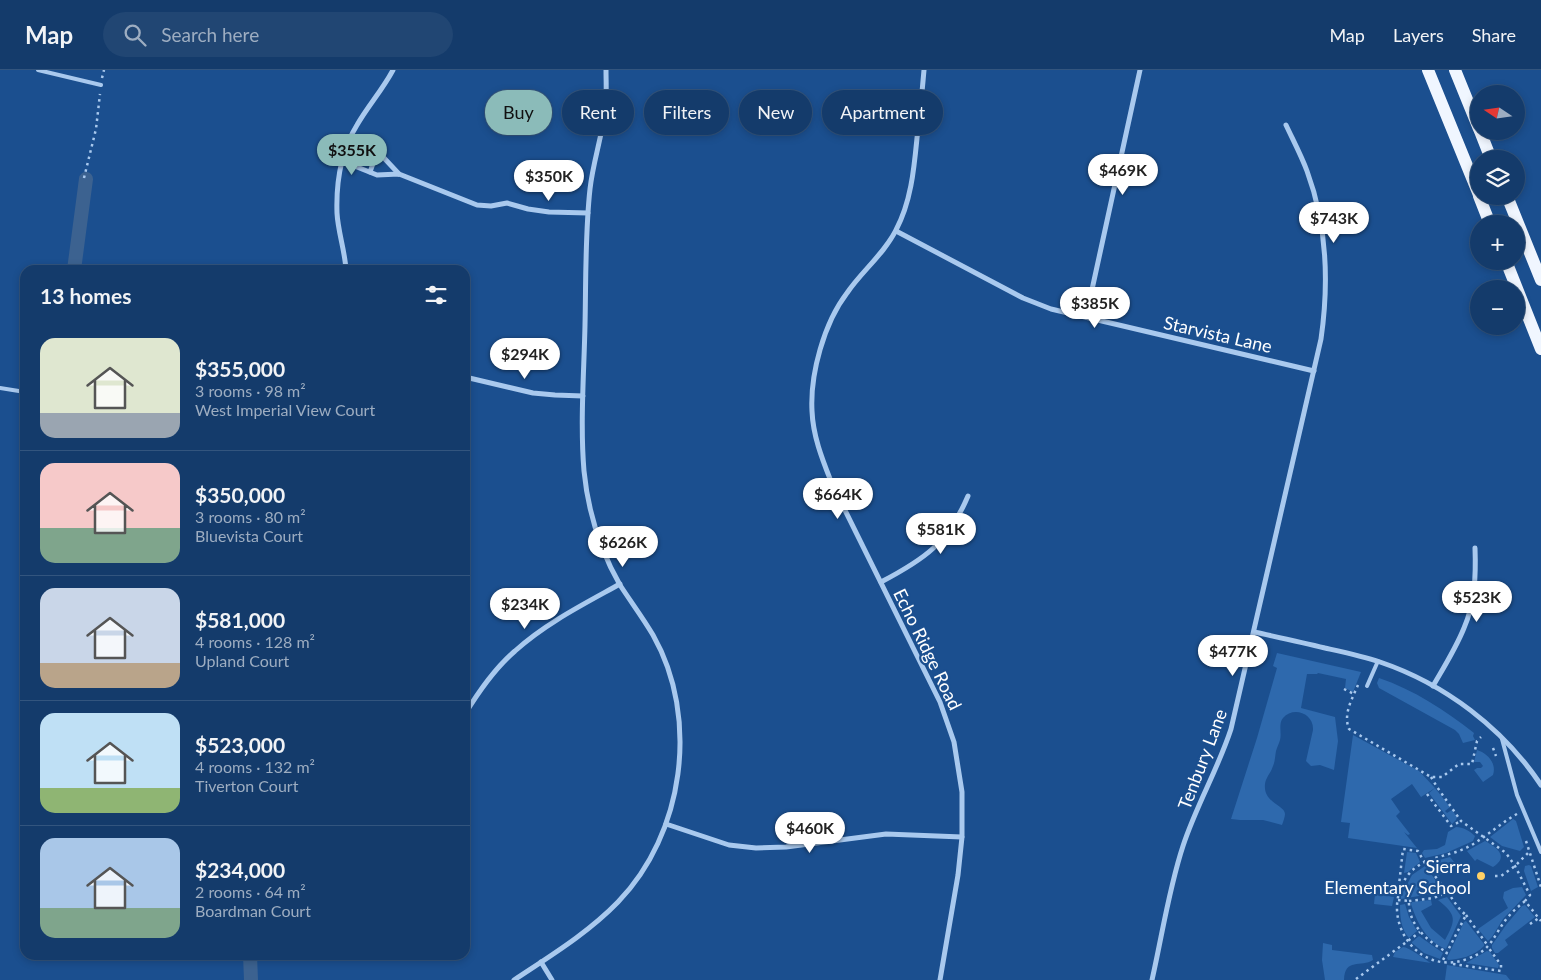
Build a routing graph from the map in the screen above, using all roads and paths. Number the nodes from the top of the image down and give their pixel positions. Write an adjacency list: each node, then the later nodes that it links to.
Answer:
1 (38, 70): 9 (lane)
2 (104, 70): 9 (path)
3 (393, 70): 12 (street)
4 (606, 70): 20 (street)
5 (924, 70): 21 (street, Echo Ridge Road)
6 (1140, 70): 26 (street)
7 (1428, 70): 17 (main road)
8 (1455, 70): 10 (main road)
9 (101, 84): 18 (path)
10 (1470, 108)
11 (1286, 126): 28 (street, Tenbury Lane)
12 (348, 144): 13 (street); 14 (street)
13 (376, 155): 15 (street); 16 (street)
14 (342, 161): 15 (street); 23 (street)
15 (370, 172): 16 (street)
16 (399, 174): 20 (street)
17 (1470, 174)
18 (84, 178)
19 (1511, 205): 22 (main road)
20 (588, 213): 32 (street)
21 (896, 231): 26 (street, Starvista Lane); 35 (street, Echo Ridge Road)
22 (1537, 257): 25 (main road)
23 (345, 265)
24 (1510, 270): 27 (main road)
25 (1541, 280)
26 (1086, 317): 28 (street, Starvista Lane)
27 (1541, 348)
28 (1314, 371): 37 (street, Tenbury Lane)
29 (470, 378): 32 (street)
30 (0, 388): 31 (lane)
31 (20, 391)
32 (583, 396): 36 (street)
33 (968, 496): 35 (street)
34 (1475, 548): 41 (street)
35 (881, 582): 53 (street, Echo Ridge Road)
36 (620, 584): 44 (street); 52 (street)
37 (1254, 632): 38 (street); 77 (street, Tenbury Lane)
38 (1378, 661): 40 (lane); 41 (street)
39 (1360, 679): 43 (path)
40 (1367, 686)
41 (1433, 686): 46 (street)
42 (1344, 688): 43 (path)
43 (1354, 694): 47 (path)
44 (471, 704)
45 (1481, 737): 47 (path)
46 (1501, 737): 48 (street); 56 (lane)
47 (1431, 777): 51 (path)
48 (1541, 785)
49 (1427, 794): 51 (path)
50 (1517, 814): 54 (path)
51 (1461, 821): 54 (path)
52 (666, 824): 53 (street); 71 (street)
53 (962, 837): 76 (street, Echo Ridge Road)
54 (1484, 837): 57 (path); 58 (path)
55 (1529, 852): 58 (path)
56 (1541, 852)
57 (1424, 863): 60 (path); 61 (path); 61 (path)
58 (1515, 866): 59 (path); 63 (path)
59 (1495, 876)
60 (1447, 892): 62 (path); 64 (path)
61 (1398, 899): 62 (path); 68 (path)
62 (1409, 901): 67 (path)
63 (1525, 901): 65 (path); 69 (path)
64 (1466, 916): 69 (path); 70 (path)
65 (1540, 920): 66 (path)
66 (1530, 924)
67 (1420, 932): 68 (path); 70 (path)
68 (1407, 942): 72 (path); 78 (path)
69 (1488, 947): 73 (path); 73 (path)
70 (1447, 952): 72 (path)
71 (541, 962): 74 (street); 75 (street)
72 (1442, 962): 73 (path)
73 (1446, 963)
74 (514, 980)
75 (552, 980)
76 (940, 980)
77 (1152, 980)
78 (1356, 980)

